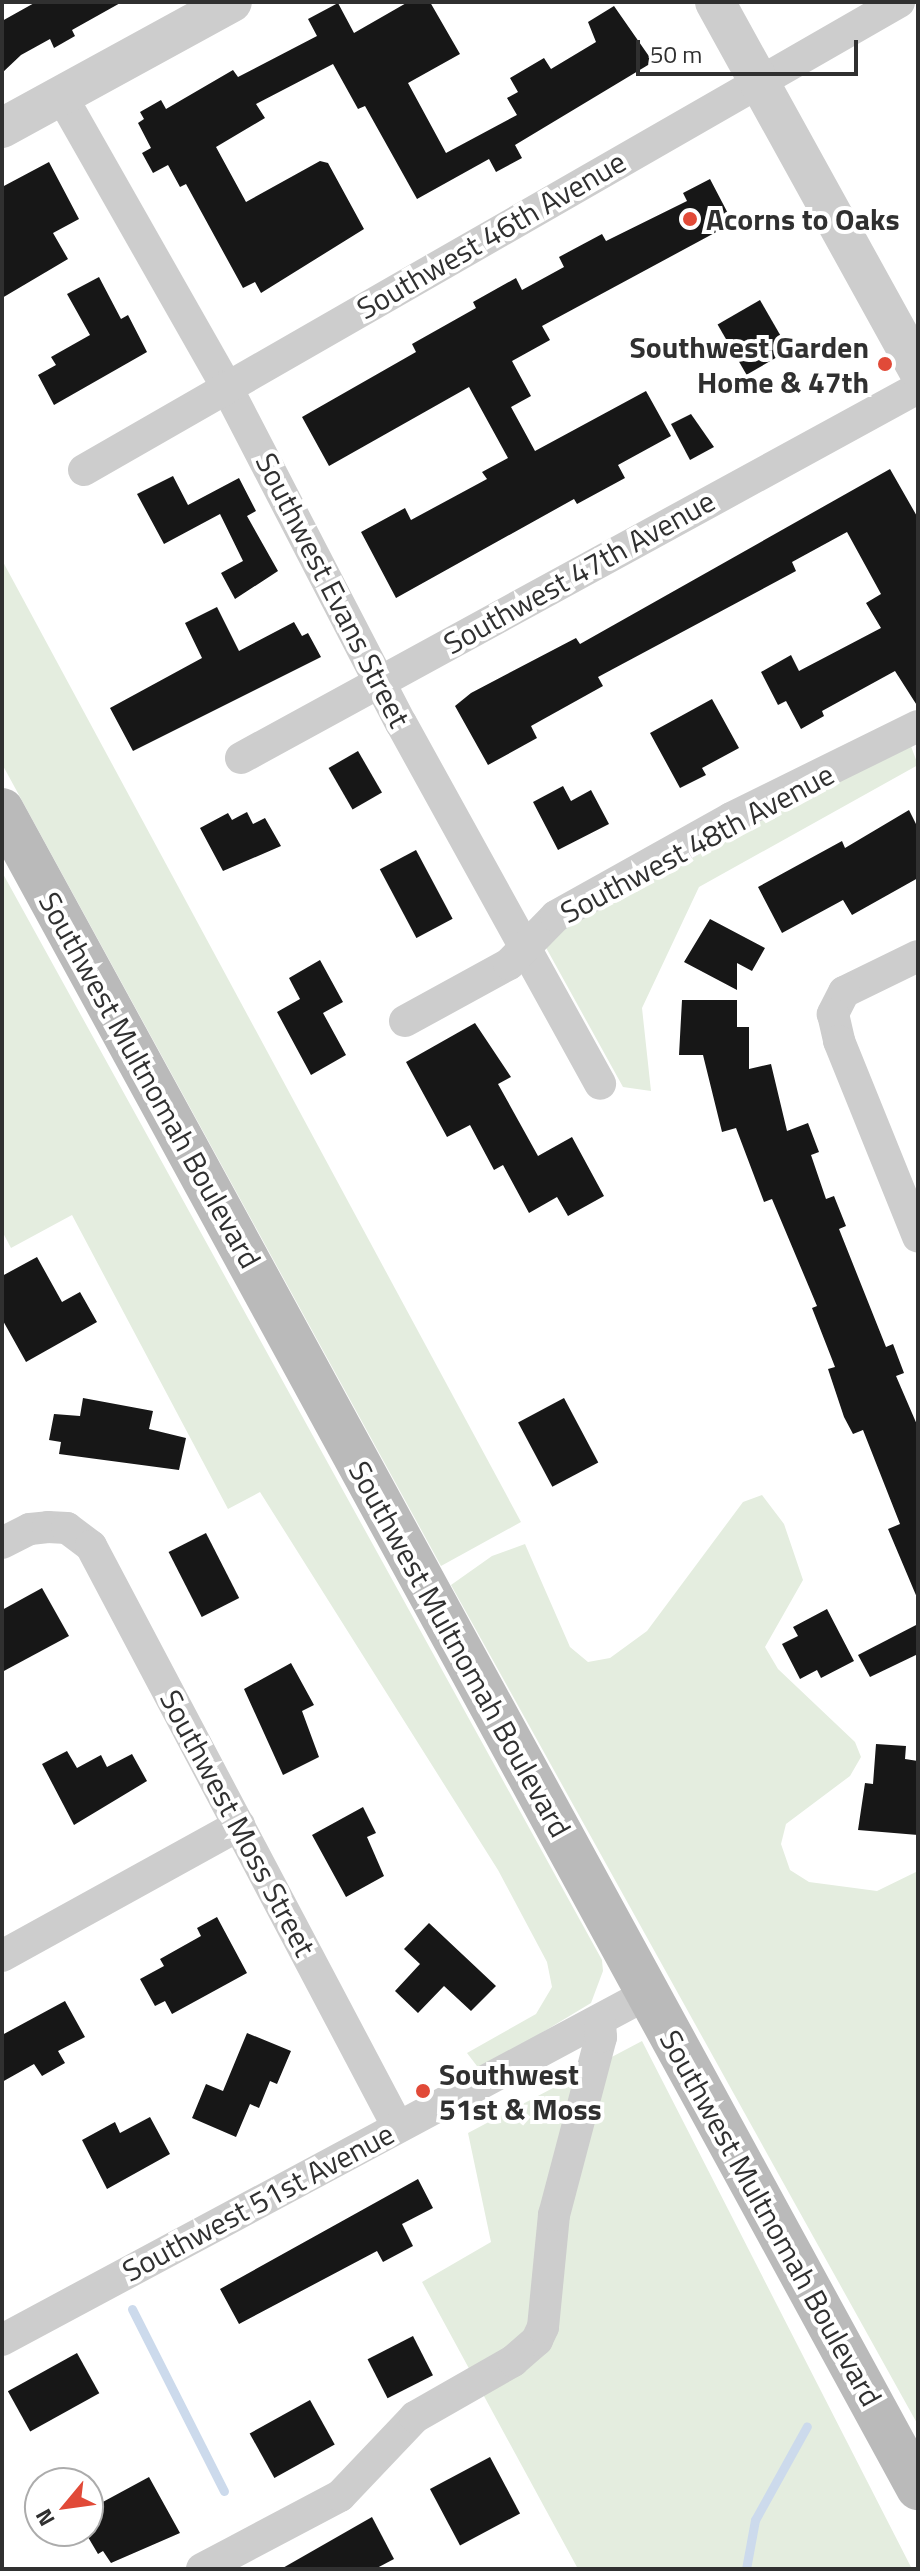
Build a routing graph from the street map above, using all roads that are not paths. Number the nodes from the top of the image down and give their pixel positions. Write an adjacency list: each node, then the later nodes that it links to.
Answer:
1 (232, 2): 5 (street)
2 (715, 2): 4 (street)
3 (899, 2): 4 (street, Southwest 46th Avenue)
4 (759, 82): 7 (street); 8 (street, Southwest 46th Avenue)
5 (62, 97): 6 (street); 8 (street, Southwest Evans Street)
6 (2, 128)
7 (918, 370)
8 (226, 386): 10 (street, Southwest 46th Avenue); 11 (street, Southwest Evans Street)
9 (918, 388): 11 (street, Southwest 47th Avenue)
10 (84, 470)
11 (382, 679): 13 (street, Southwest 47th Avenue); 15 (street, Southwest Evans Street)
12 (918, 726): 15 (street, Southwest 48th Avenue)
13 (241, 758)
14 (2, 810): 23 (main road, Southwest Multnomah Boulevard)
15 (526, 944): 17 (street, Southwest 48th Avenue); 18 (street, Southwest Evans Street)
16 (918, 956): 19 (street)
17 (405, 1021)
18 (600, 1084)
19 (918, 1237)
20 (2, 1543): 21 (street, Southwest Moss Street)
21 (239, 1825): 22 (street); 25 (street, Southwest Moss Street)
22 (2, 1956)
23 (649, 1993): 24 (street, Southwest 51st Avenue); 27 (main road, Southwest Multnomah Boulevard)
24 (600, 2022): 25 (street, Southwest 51st Avenue); 28 (street)
25 (398, 2127): 26 (street, Southwest 51st Avenue)
26 (2, 2340)
27 (918, 2488)
28 (202, 2569)

